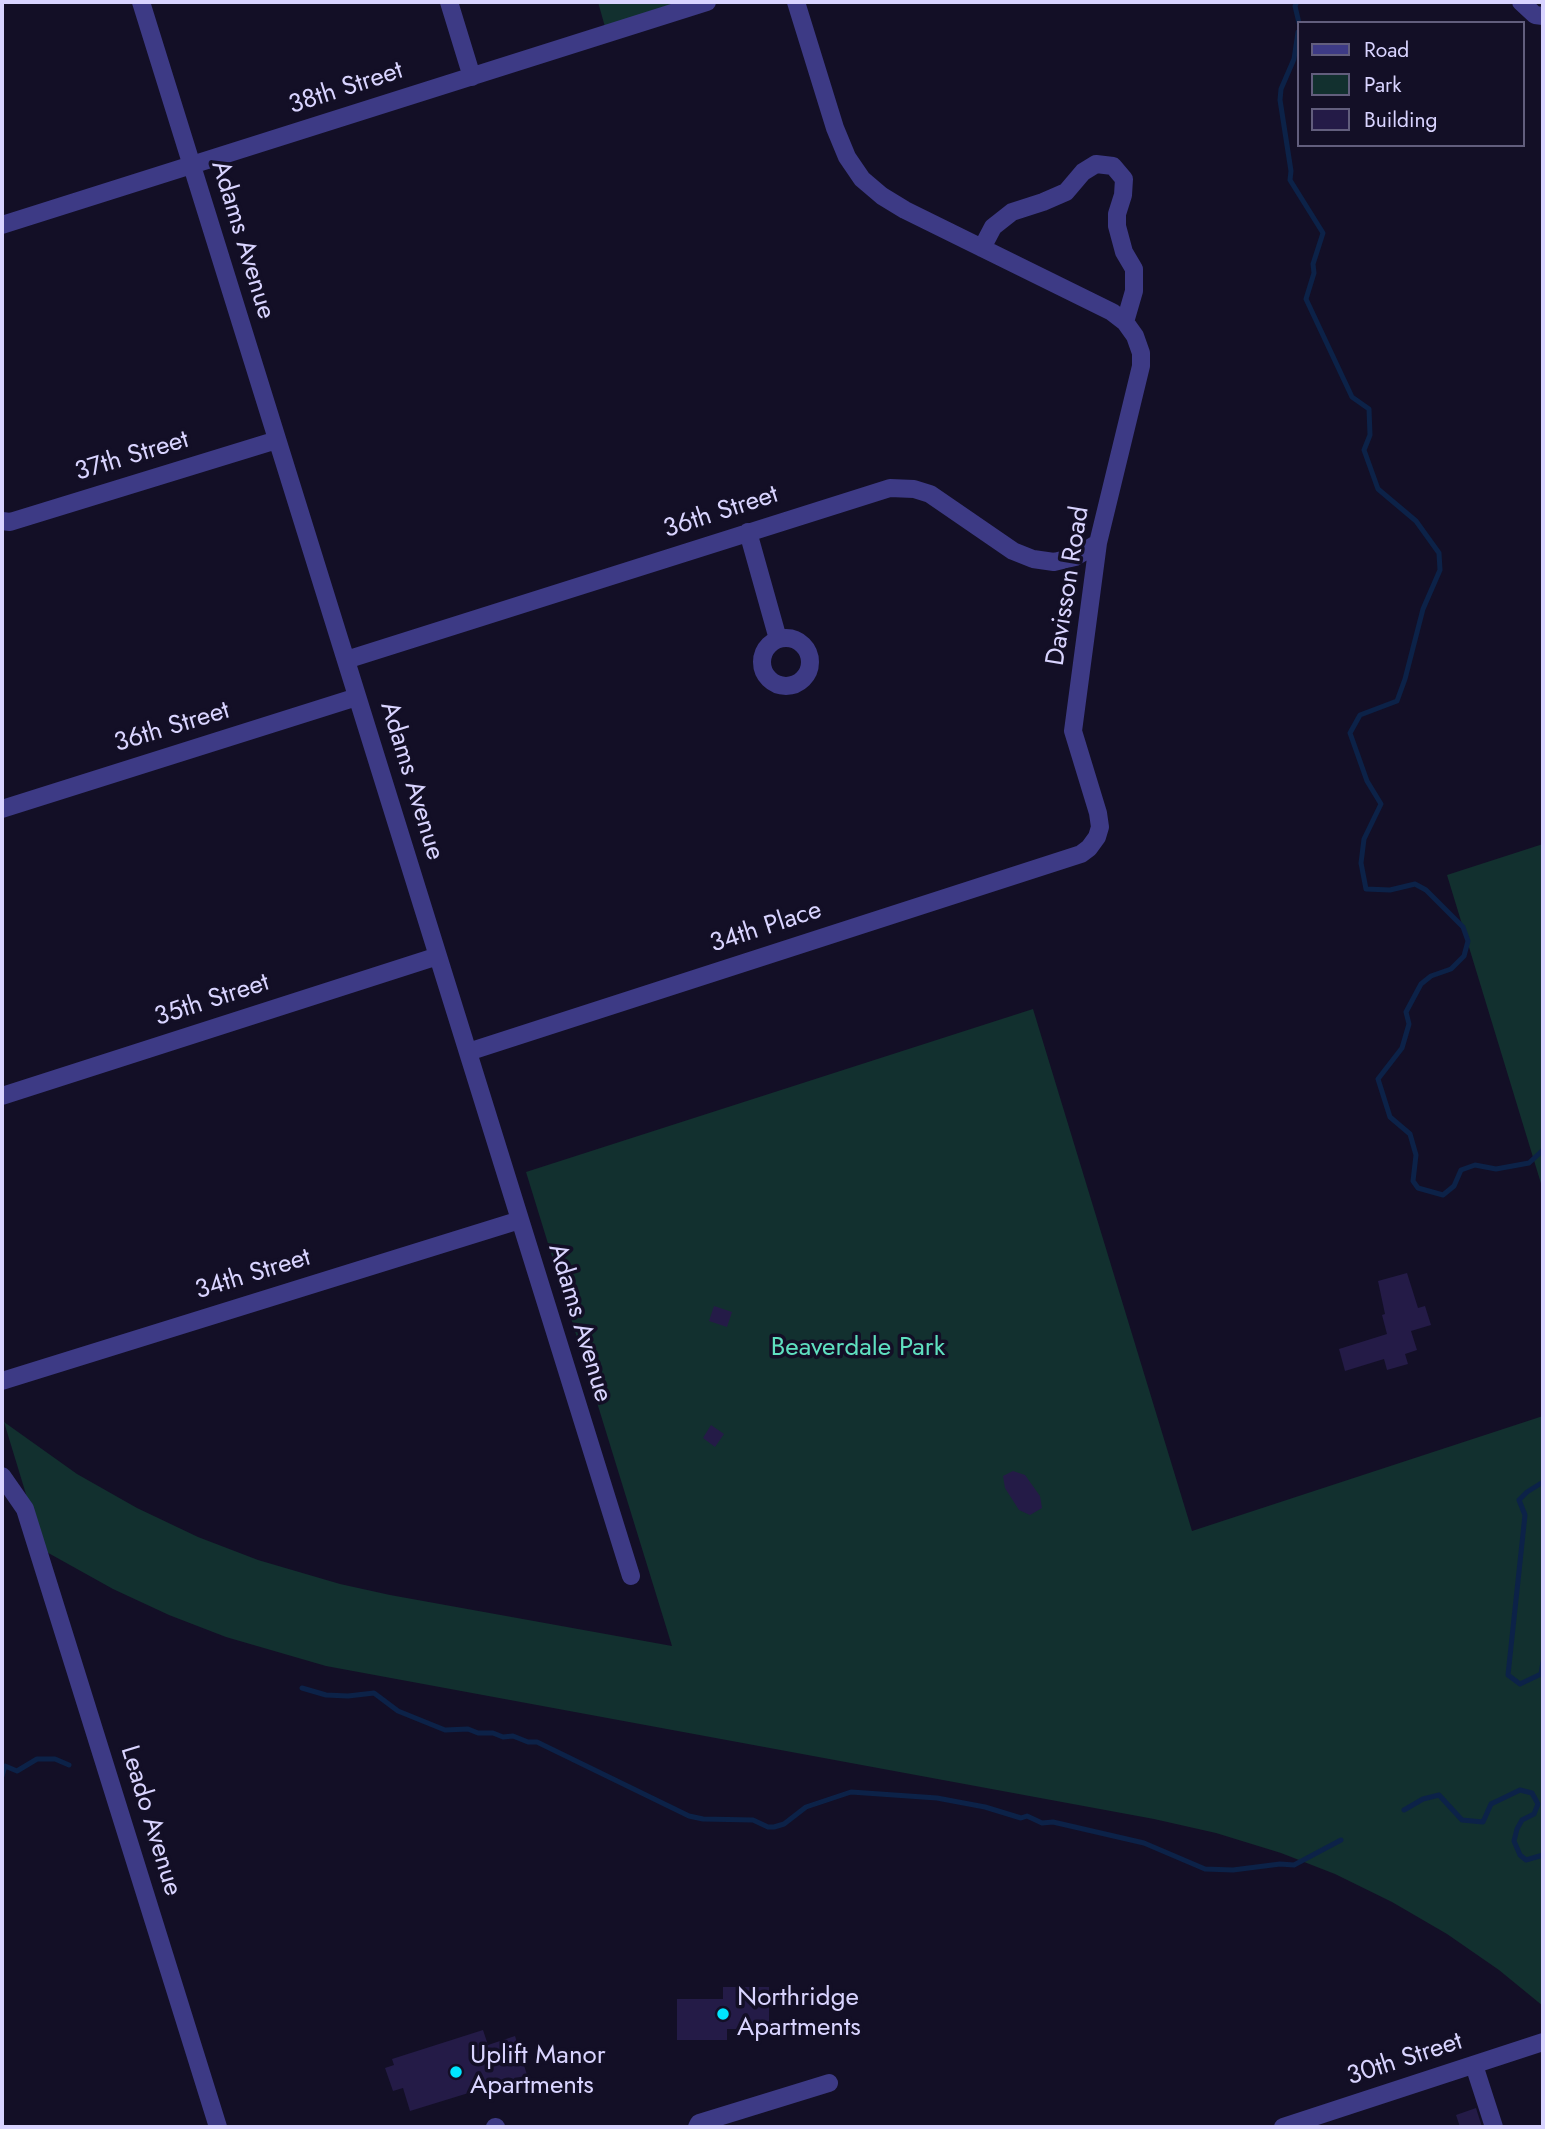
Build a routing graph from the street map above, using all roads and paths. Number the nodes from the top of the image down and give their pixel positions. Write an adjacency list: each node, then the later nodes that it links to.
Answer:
1 (141, 2): 8 (street, Adams Avenue)
2 (449, 2): 7 (street)
3 (706, 2): 7 (street, 38th Street)
4 (796, 2): 10 (street, Davisson Road)
5 (1521, 2): 6 (street)
6 (1543, 16)
7 (472, 77): 8 (street, 38th Street)
8 (192, 165): 9 (street, 38th Street); 12 (street, Adams Avenue)
9 (2, 225)
10 (982, 248): 11 (street, Davisson Road); 11 (street)
11 (1125, 323): 15 (street, Davisson Road)
12 (277, 440): 13 (street, 37th Street); 17 (street, Adams Avenue)
13 (2, 521)
14 (748, 532): 15 (street, 36th Street); 16 (street); 17 (street, 36th Street)
15 (1098, 542): 20 (street, Davisson Road)
16 (778, 639)
17 (346, 660): 18 (street, Adams Avenue)
18 (357, 697): 19 (street, 36th Street); 21 (street, Adams Avenue)
19 (2, 809)
20 (1081, 854): 22 (street, 34th Place)
21 (438, 956): 22 (street, Adams Avenue); 23 (street, 35th Street)
22 (468, 1052): 24 (street, Adams Avenue)
23 (2, 1096)
24 (520, 1220): 25 (street, 34th Street); 27 (street, Adams Avenue)
25 (2, 1381)
26 (2, 1476): 32 (street, Leado Avenue)
27 (631, 1576)
28 (1543, 2042): 29 (street, 30th Street)
29 (1474, 2064): 31 (street, 30th Street); 35 (street)
30 (829, 2082): 33 (street)
31 (1333, 2120): 34 (street, 30th Street)
32 (218, 2127)
33 (697, 2127)
34 (1283, 2127)
35 (1494, 2127)

